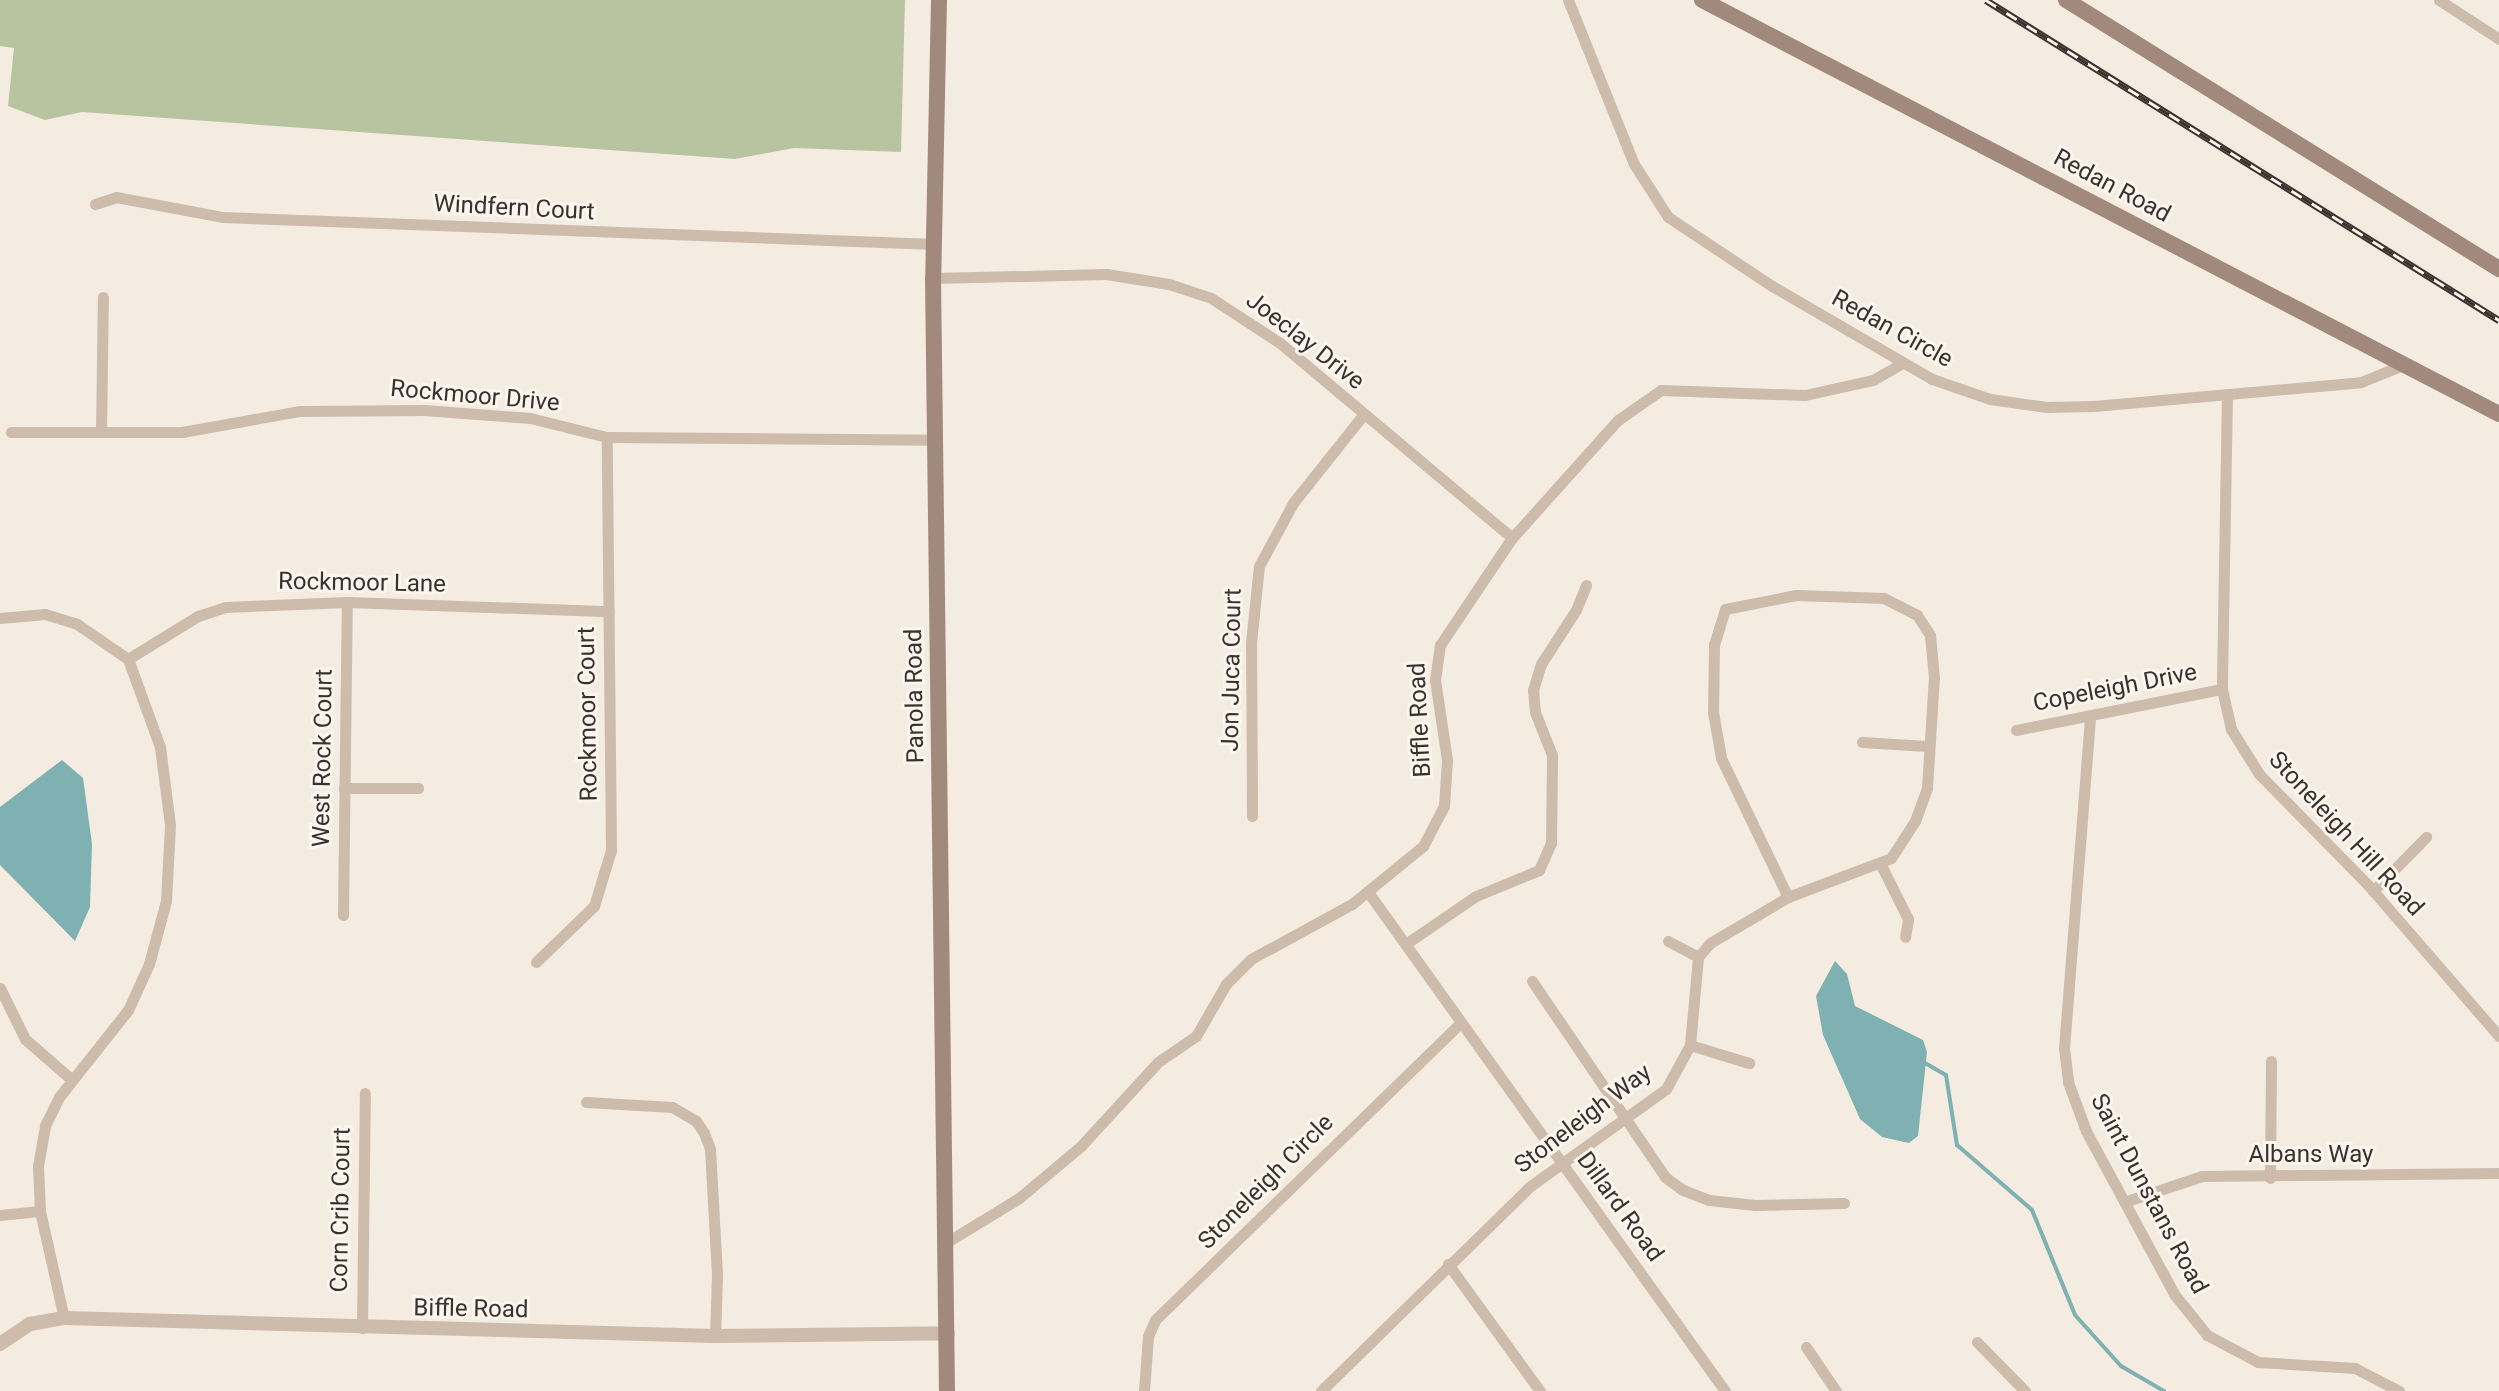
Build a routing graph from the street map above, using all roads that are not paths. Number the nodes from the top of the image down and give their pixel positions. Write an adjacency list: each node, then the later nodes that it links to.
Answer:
1 (939, 0): 8 (main road, Panola Road)
2 (1568, 0): 12 (street, Redan Circle)
3 (1702, 0): 13 (main road, Redan Road)
4 (2066, 0): 9 (main road)
5 (2439, 0): 6 (street)
6 (2499, 39)
7 (95, 204): 8 (street, Windfern Court)
8 (934, 244): 10 (main road, Panola Road)
9 (2499, 269)
10 (933, 278): 16 (street, Joeclay Drive); 20 (main road, Panola Road)
11 (103, 297): 18 (street)
12 (1903, 363): 14 (street, Redan Circle); 21 (street, Biffle Road)
13 (2403, 365): 14 (street, Redan Circle); 15 (main road, Redan Road)
14 (2227, 394): 27 (street, Stoneleigh Hill Road)
15 (2499, 414)
16 (1363, 415): 21 (street, Joeclay Drive); 34 (street, Jon Juca Court)
17 (11, 432): 18 (street, Rockmoor Drive)
18 (101, 432): 19 (street, Rockmoor Drive)
19 (607, 437): 20 (street, Rockmoor Drive); 24 (street, Rockmoor Court)
20 (936, 440): 64 (main road, Panola Road)
21 (1512, 538): 38 (street, Biffle Road)
22 (1586, 585): 43 (street)
23 (347, 602): 24 (street, Rockmoor Lane); 26 (street, Rockmoor Lane); 32 (street, West Rock Court)
24 (609, 611): 45 (street, Rockmoor Court)
25 (0, 618): 26 (street)
26 (128, 659): 53 (street)
27 (2222, 689): 28 (street, Copeleigh Drive); 37 (street, Stoneleigh Hill Road)
28 (2090, 718): 29 (street, Copeleigh Drive); 60 (street, Saint Dunstans Road)
29 (2016, 730)
30 (1862, 742): 31 (street)
31 (1927, 746): 36 (street); 39 (street)
32 (344, 788): 33 (street); 40 (street, West Rock Court)
33 (418, 788)
34 (1252, 816)
35 (2426, 837): 37 (street)
36 (1880, 863): 39 (street); 41 (street)
37 (2373, 891): 49 (street, Stoneleigh Hill Road)
38 (1368, 892): 43 (street, Dillard Road); 64 (street, Biffle Road)
39 (1788, 897): 44 (street)
40 (343, 915)
41 (1905, 937)
42 (1668, 941): 44 (street)
43 (1407, 943): 48 (street, Dillard Road)
44 (1698, 957): 50 (street, Stoneleigh Way)
45 (536, 962)
46 (1532, 981): 56 (street)
47 (0, 988): 53 (street)
48 (1459, 1024): 57 (street, Dillard Road); 74 (street, Stoneleigh Circle)
49 (2499, 1036)
50 (1690, 1045): 52 (street); 56 (street, Stoneleigh Way)
51 (2271, 1061): 59 (street)
52 (1749, 1063)
53 (72, 1080): 62 (street)
54 (365, 1093): 67 (street, Corn Crib Court)
55 (586, 1102): 69 (street)
56 (1624, 1116): 57 (street, Stoneleigh Way); 61 (street)
57 (1561, 1163): 65 (street, Stoneleigh Way); 77 (street, Dillard Road)
58 (2499, 1173): 59 (street, Albans Way)
59 (2270, 1178): 60 (street, Albans Way)
60 (2127, 1201): 80 (street, Saint Dunstans Road)
61 (1844, 1203)
62 (40, 1211): 63 (street); 66 (street)
63 (0, 1215)
64 (947, 1242): 68 (main road, Panola Road)
65 (1448, 1264): 75 (street, Stoneleigh Way); 76 (street)
66 (64, 1318): 67 (street, Biffle Road); 71 (street, Biffle Road)
67 (362, 1328): 69 (street, Biffle Road)
68 (948, 1333): 69 (street, Biffle Road); 73 (main road, Panola Road)
69 (715, 1336)
70 (1977, 1342): 79 (street)
71 (0, 1344)
72 (1806, 1347): 78 (street)
73 (947, 1391)
74 (1144, 1391)
75 (1321, 1391)
76 (1540, 1391)
77 (1725, 1391)
78 (1836, 1391)
79 (2025, 1391)
80 (2399, 1391)

